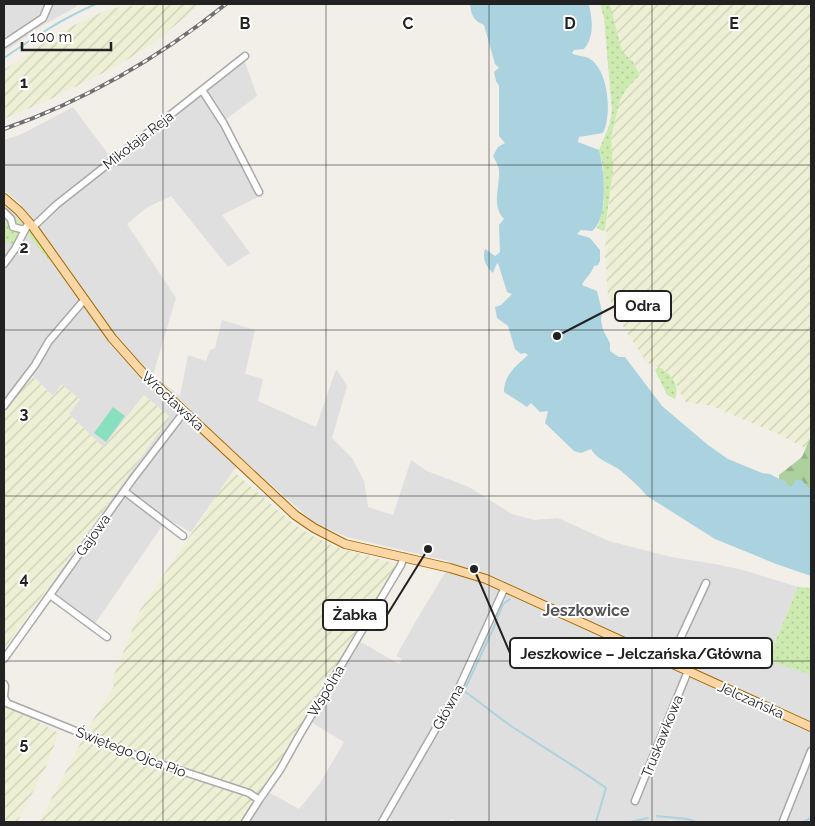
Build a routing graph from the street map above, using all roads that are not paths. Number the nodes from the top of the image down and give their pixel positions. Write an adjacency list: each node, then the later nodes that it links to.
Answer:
1 (49, 4): 2 (street)
2 (4, 44)
3 (245, 56): 4 (street, Mikołaja Reja)
4 (202, 90): 5 (street); 8 (street, Mikołaja Reja)
5 (260, 192)
6 (4, 198): 8 (main road, Wrocławska)
7 (4, 212): 9 (street)
8 (31, 224): 9 (street, Mikołaja Reja); 11 (main road, Wrocławska)
9 (24, 230): 10 (street, Mikołaja Reja)
10 (4, 264)
11 (85, 299): 12 (street); 13 (main road, Wrocławska)
12 (4, 406)
13 (184, 412): 14 (street, Gajowa); 16 (main road, Wrocławska)
14 (124, 491): 15 (street); 20 (street, Gajowa)
15 (183, 536)
16 (385, 553): 17 (main road, Jelczańska)
17 (404, 558): 19 (main road, Jelczańska); 29 (street, Wspólna)
18 (706, 583): 23 (street)
19 (504, 587): 23 (main road, Jelczańska); 33 (street, Główna)
20 (50, 595): 21 (street); 22 (street, Gajowa)
21 (107, 637)
22 (4, 659)
23 (669, 663): 24 (main road, Jelczańska)
24 (688, 671): 27 (main road, Jelczańska); 30 (street, Truskawkowa)
25 (4, 684): 26 (street)
26 (5, 703): 29 (street, Świętego Ojca Pio)
27 (811, 727)
28 (811, 752): 31 (street)
29 (259, 800): 32 (street, Wspólna)
30 (635, 801)
31 (783, 821)
32 (246, 822)
33 (382, 822)

